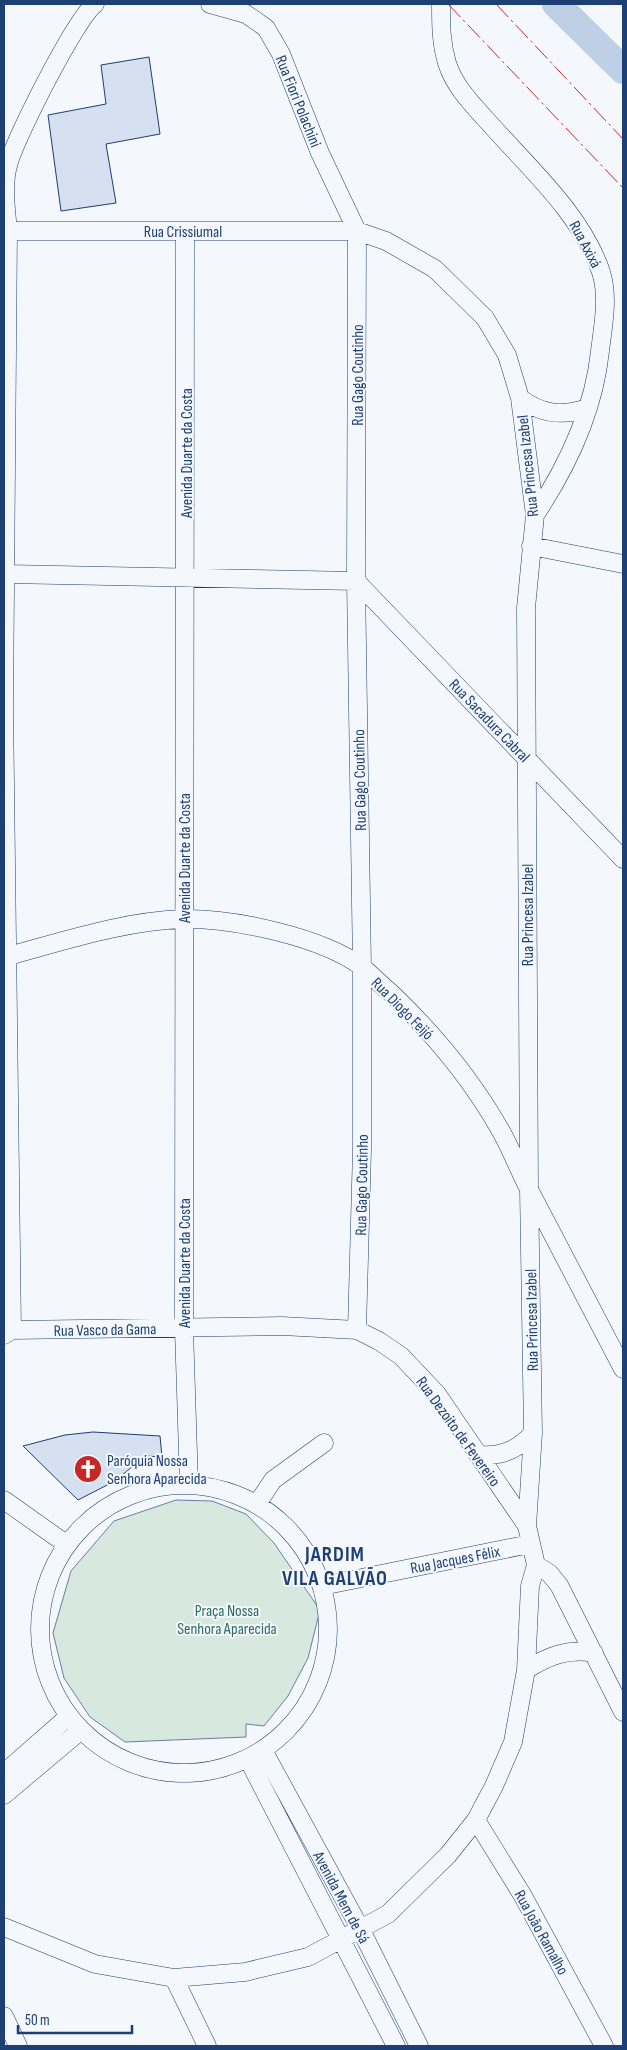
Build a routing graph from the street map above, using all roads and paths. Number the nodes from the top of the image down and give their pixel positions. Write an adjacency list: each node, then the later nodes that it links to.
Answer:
1 (95, 4): 5 (street)
2 (210, 4): 4 (street, Rua Fiori Polachini)
3 (441, 4): 8 (street, Rua Axixá)
4 (357, 230): 6 (street, Rua Crissiumal); 7 (street, Rua Princesa Izabel); 14 (street, Rua Gago Coutinho)
5 (8, 231): 6 (street, Rua Crissiumal); 12 (street)
6 (185, 231): 13 (street, Avenida Duarte da Costa)
7 (520, 398): 8 (street, Rua Princesa Izabel); 9 (street, Rua Princesa Izabel)
8 (587, 408): 9 (street, Rua Axixá)
9 (535, 515): 10 (street, Rua Princesa Izabel)
10 (531, 546): 11 (street); 16 (street, Rua Princesa Izabel)
11 (623, 564)
12 (6, 574): 13 (street); 15 (street)
13 (186, 579): 14 (street); 18 (street, Avenida Duarte da Costa)
14 (356, 581): 16 (street, Rua Sacadura Cabral); 20 (street, Rua Gago Coutinho)
15 (4, 707): 19 (street)
16 (526, 759): 17 (street, Rua Sacadura Cabral); 21 (street, Rua Princesa Izabel)
17 (623, 859)
18 (184, 919): 19 (street, Rua Diogo Feijó); 20 (street, Rua Diogo Feijó); 22 (street, Avenida Duarte da Costa)
19 (6, 958): 24 (street)
20 (362, 967): 21 (street, Rua Diogo Feijó); 23 (street, Rua Gago Coutinho)
21 (529, 1190): 25 (street, Rua Diogo Feijó); 26 (street, Rua Princesa Izabel)
22 (184, 1328): 23 (street, Rua Vasco da Gama); 24 (street, Rua Vasco da Gama); 29 (street, Avenida Duarte da Costa)
23 (357, 1330): 28 (street, Rua Dezoito de Fevereiro)
24 (8, 1333)
25 (623, 1369)
26 (532, 1433): 28 (street); 32 (street, Rua Princesa Izabel)
27 (324, 1443): 31 (street)
28 (478, 1455): 32 (street, Rua Dezoito de Fevereiro)
29 (189, 1485): 31 (street); 33 (street)
30 (4, 1500): 33 (street)
31 (257, 1504): 36 (street)
32 (527, 1526): 34 (street, Rua Princesa Izabel)
33 (66, 1544): 40 (street)
34 (530, 1544): 35 (street, Rua Princesa Izabel); 36 (street, Rua Jacques Félix)
35 (536, 1564): 37 (street); 38 (street)
36 (322, 1586): 42 (street)
37 (594, 1653): 38 (street); 39 (street)
38 (526, 1670): 45 (street)
39 (623, 1712)
40 (68, 1717): 41 (street); 43 (street)
41 (80, 1731): 42 (street); 44 (street)
42 (255, 1754): 46 (street, Avenida Mem de Sá); 48 (street, Avenida Mem de Sá)
43 (4, 1773)
44 (4, 1795)
45 (476, 1820): 46 (street); 55 (street, Rua João Ramalho)
46 (358, 1926): 48 (street); 54 (street, Avenida Mem de Sá)
47 (4, 1927): 49 (street)
48 (338, 1937): 49 (street); 53 (street, Avenida Mem de Sá)
49 (174, 1978): 52 (street)
50 (4, 2016): 51 (street)
51 (18, 2046)
52 (207, 2046)
53 (396, 2046)
54 (418, 2046)
55 (604, 2046)

